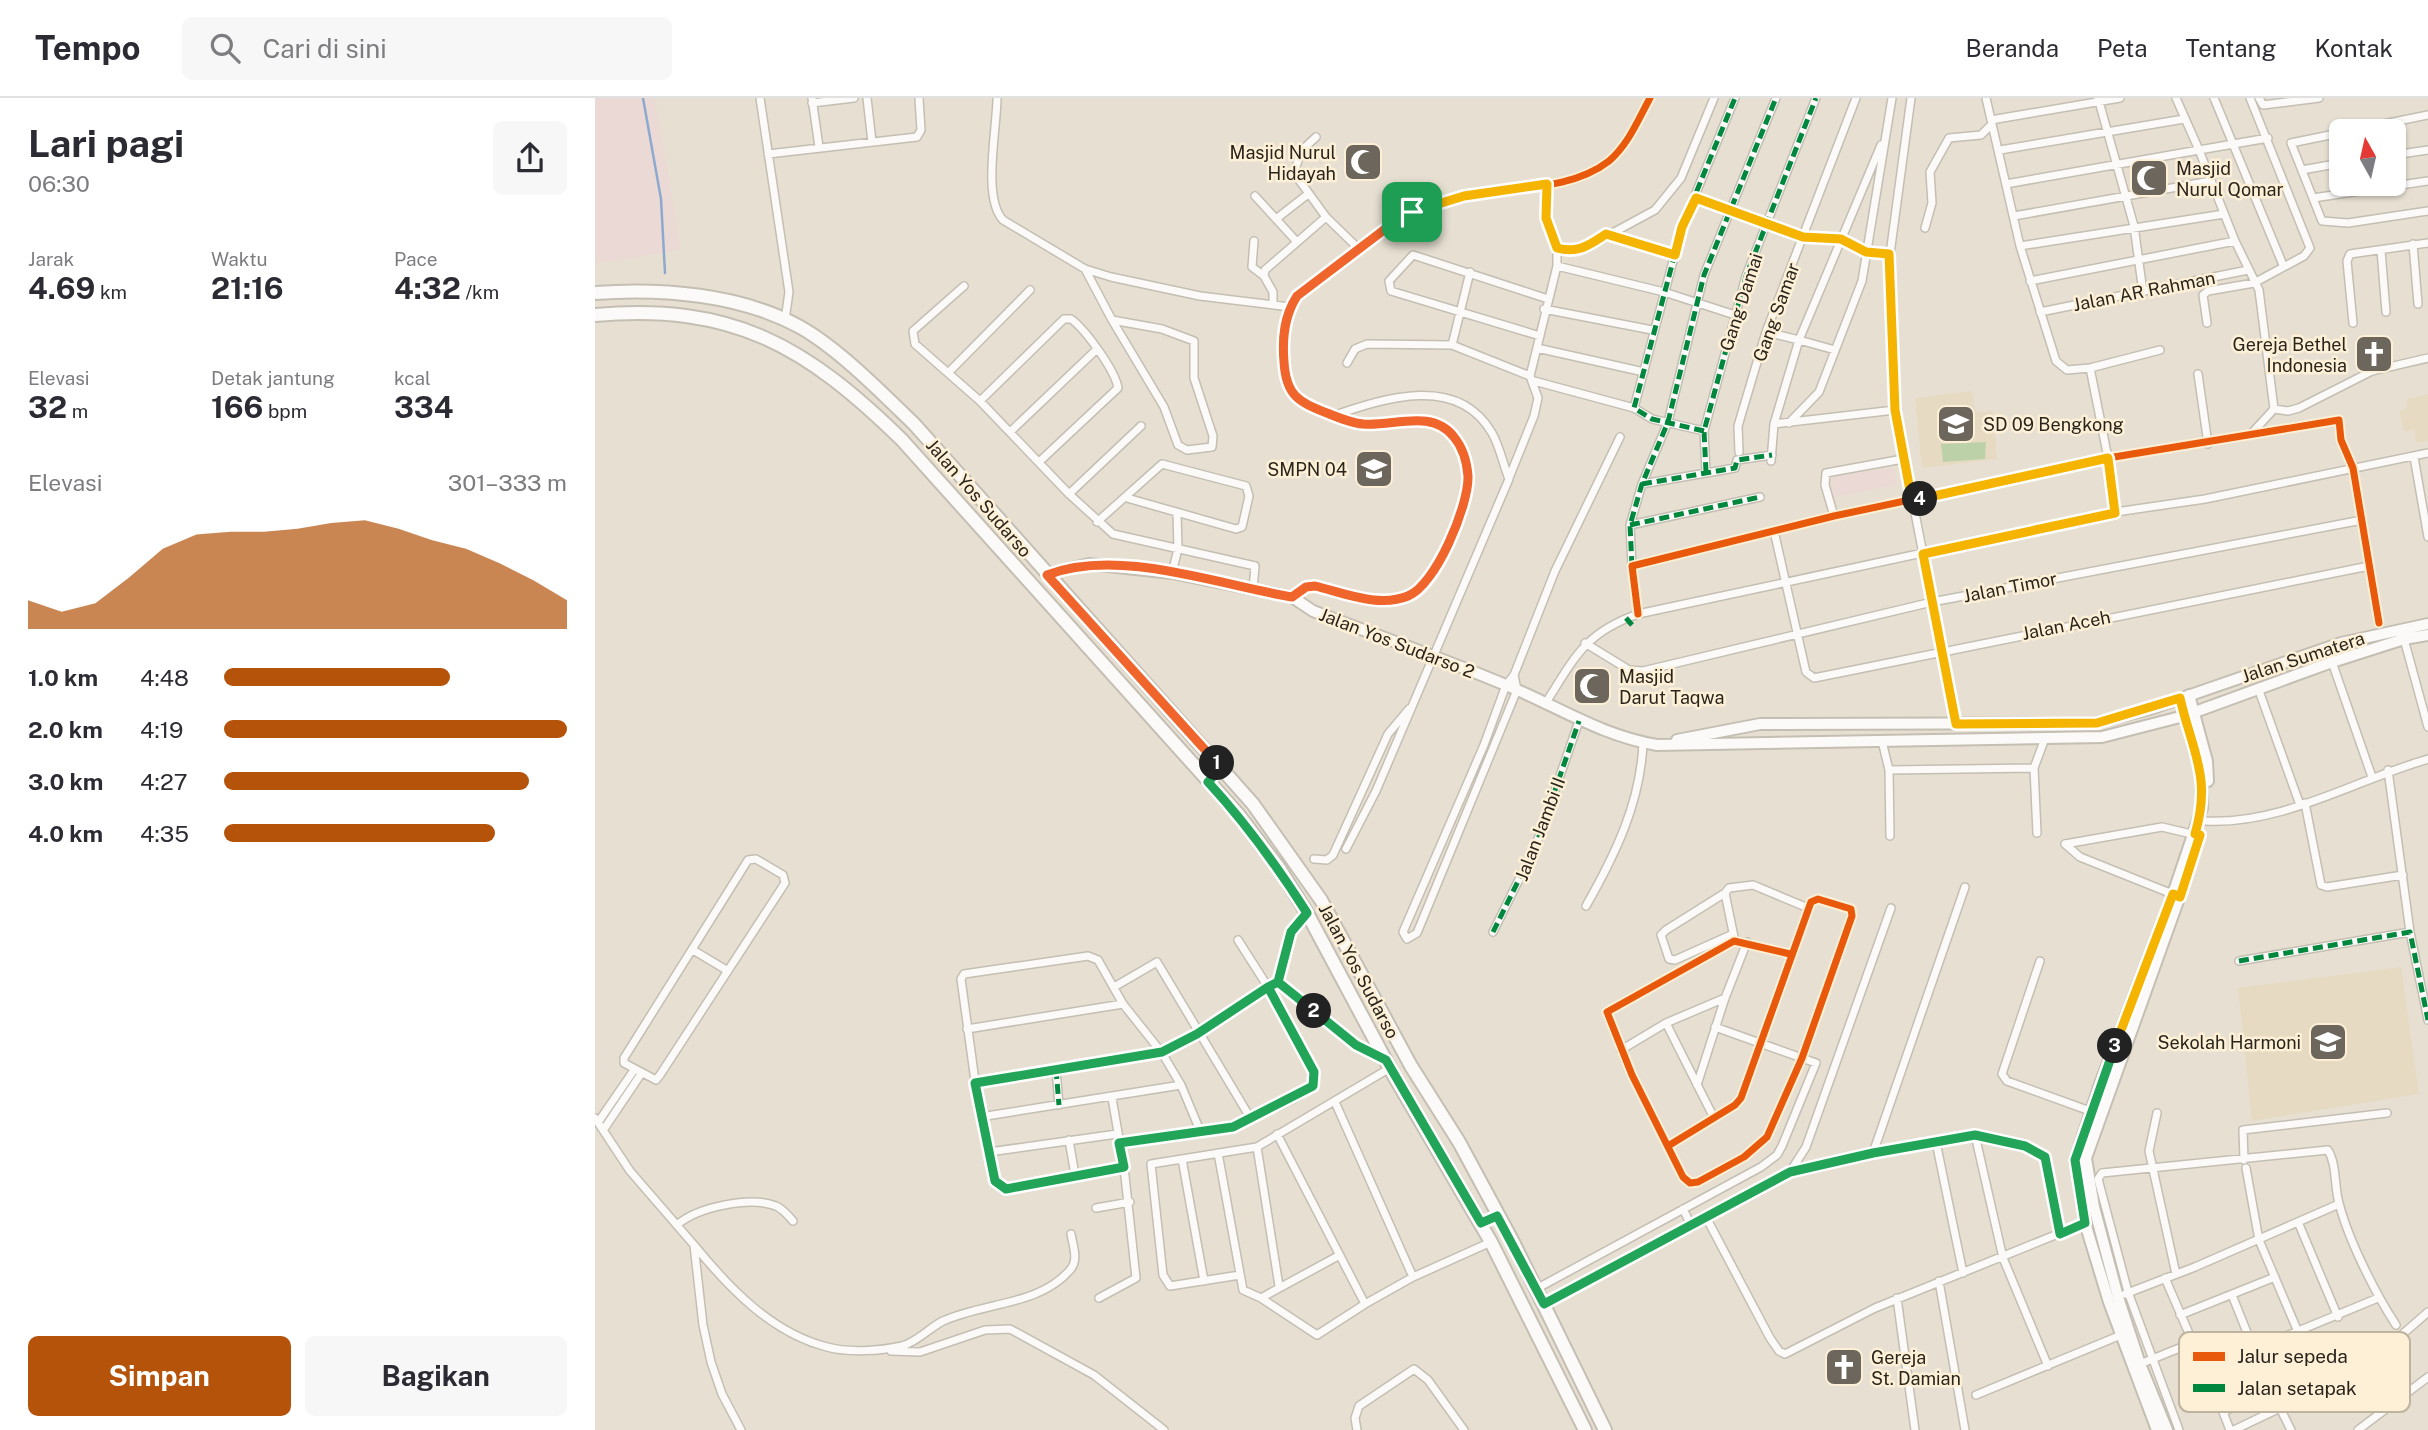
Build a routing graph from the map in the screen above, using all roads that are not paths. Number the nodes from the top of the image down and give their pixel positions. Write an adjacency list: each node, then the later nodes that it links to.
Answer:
1 (759, 98): 37 (street)
2 (854, 98): 22 (street)
3 (867, 98): 30 (street)
4 (919, 98): 30 (street)
5 (997, 98): 77 (street)
6 (1650, 98): 43 (street)
7 (1714, 98): 59 (street)
8 (1735, 98): 48 (street)
9 (1776, 98): 50 (street)
10 (1816, 98): 56 (street, Gang Damai)
11 (1856, 98): 60 (street, Gang Samar)
12 (1892, 98): 27 (street)
13 (1911, 98): 72 (street)
14 (1986, 98): 25 (street)
15 (2120, 98): 21 (street)
16 (2176, 98): 24 (street)
17 (2214, 98): 31 (street)
18 (2250, 98): 29 (street)
19 (2259, 98): 20 (street)
20 (2319, 98)
21 (2098, 100): 25 (street); 26 (street)
22 (812, 101): 32 (street)
23 (2428, 115): 40 (street)
24 (2185, 119): 26 (street); 34 (street)
25 (1991, 122): 33 (street); 58 (street)
26 (2107, 133): 33 (street); 38 (street)
27 (1885, 135): 61 (street); 71 (street)
28 (1316, 137): 45 (street)
29 (2268, 138): 31 (street); 75 (street)
30 (872, 142): 32 (street)
31 (2235, 144): 34 (street); 75 (street)
32 (819, 147): 37 (street)
33 (2000, 150): 44 (street)
34 (2199, 150): 38 (street); 41 (street)
35 (2428, 150): 36 (street)
36 (2406, 153)
37 (768, 154): 102 (street)
38 (2116, 163): 44 (street); 46 (street)
39 (2329, 165): 40 (street)
40 (2302, 170): 49 (street)
41 (2211, 181): 46 (street); 52 (street)
42 (2428, 181): 49 (street)
43 (1547, 184): 68 (street); 69 (street)
44 (2006, 184): 53 (street)
45 (1308, 194): 54 (street); 55 (street)
46 (2123, 195): 53 (street); 57 (street)
47 (1255, 197): 55 (street)
48 (1696, 198): 50 (street); 73 (street)
49 (2313, 198): 51 (street)
50 (1729, 211): 56 (street); 92 (street)
51 (2428, 211)
52 (2224, 214): 57 (street); 63 (street)
53 (2014, 216): 67 (street)
54 (1326, 217): 64 (street); 69 (street)
55 (1276, 219): 64 (street)
56 (1768, 225): 60 (street); 99 (street, Gang Damai)
57 (2134, 226): 67 (street); 74 (street)
58 (1925, 228)
59 (1606, 234): 68 (street); 73 (street)
60 (1803, 237): 61 (street); 106 (street, Gang Samar)
61 (1841, 239): 71 (street); 108 (street)
62 (1254, 241): 80 (street)
63 (2235, 241): 74 (street); 78 (street)
64 (1297, 242): 80 (street)
65 (2428, 243): 66 (street)
66 (2413, 244): 70 (street); 91 (street)
67 (2020, 246): 81 (street)
68 (1557, 248): 76 (street)
69 (1360, 250): 93 (street)
70 (2381, 250): 97 (street); 104 (street)
71 (1866, 252): 72 (street); 113 (street)
72 (1889, 254): 124 (street)
73 (1675, 255): 85 (street)
74 (2139, 257): 81 (street); 86 (street)
75 (2283, 265): 82 (street)
76 (1557, 266): 85 (street); 89 (street)
77 (1085, 269): 90 (street); 101 (street)
78 (2248, 270): 82 (street); 86 (street, Jalan AR Rahman)
79 (1470, 272): 89 (street); 95 (street); 95 (street)
80 (1264, 276): 90 (street)
81 (2030, 281): 96 (street)
82 (2254, 283): 103 (street); 123 (street)
83 (964, 286): 118 (street)
84 (1030, 290): 118 (street)
85 (1664, 292): 92 (street); 105 (street)
86 (2143, 292): 96 (street, Jalan AR Rahman)
87 (595, 293): 88 (main road, Jalan Yos Sudarso)
88 (703, 298): 100 (main road); 102 (main road, Jalan Yos Sudarso)
89 (1548, 299): 94 (street)
90 (1273, 304): 93 (street)
91 (2418, 304)
92 (1698, 305): 99 (street); 126 (street)
93 (1290, 307): 125 (street)
94 (1544, 309): 105 (street); 107 (street)
95 (1460, 311): 107 (street); 109 (street)
96 (2040, 312): 116 (street)
97 (2386, 312)
98 (595, 315): 100 (main road, Jalan Yos Sudarso)
99 (1735, 315): 130 (street, Gang Damai)
100 (701, 317): 201 (main road, Jalan Yos Sudarso)
101 (1112, 320): 101 (street)
102 (785, 321): 163 (main road, Jalan Yos Sudarso)
103 (2207, 323)
104 (2353, 323)
105 (1652, 330): 117 (street)
106 (1766, 332): 108 (street); 135 (street, Gang Samar)
107 (1540, 336): 110 (street)
108 (1799, 341): 113 (street); 128 (street)
109 (1452, 345): 115 (street); 120 (street)
110 (1537, 348): 117 (street); 120 (street)
111 (2160, 349): 116 (street)
112 (1096, 350): 121 (street); 131 (street); 140 (street)
113 (1835, 350): 127 (street)
114 (2428, 358): 123 (street)
115 (1347, 363)
116 (2090, 368): 138 (street)
117 (1644, 372): 122 (street)
118 (949, 373): 121 (street)
119 (2198, 374): 134 (street)
120 (1532, 379): 122 (street); 143 (street)
121 (979, 401): 131 (street)
122 (1634, 408): 126 (street)
123 (2274, 409): 132 (street)
124 (1895, 410): 127 (street); 139 (street)
125 (1334, 416): 143 (street); 166 (street)
126 (1668, 422): 130 (street); 144 (street)
127 (1789, 423): 128 (street)
128 (1773, 424): 142 (street)
129 (1141, 426): 145 (street)
130 (1704, 431): 142 (street, Gang Damai)
131 (1010, 432): 140 (street)
132 (2251, 435): 134 (street); 141 (street)
133 (1621, 437): 178 (street)
134 (2208, 444): 138 (street)
135 (1739, 452)
136 (2428, 453): 137 (street)
137 (2414, 457): 141 (street); 152 (street)
138 (2108, 458): 148 (street); 150 (street)
139 (1903, 459): 148 (street); 151 (street)
140 (1039, 462): 145 (street)
141 (2353, 468): 150 (street); 153 (street)
142 (1706, 472): 144 (street)
143 (1509, 479): 176 (street)
144 (1642, 484): 155 (street)
145 (1069, 494): 154 (street)
146 (1761, 497): 155 (street)
147 (1127, 498): 149 (street); 149 (street); 154 (street)
148 (1912, 501): 151 (street); 159 (street)
149 (1177, 513): 158 (street)
150 (2115, 513): 159 (street)
151 (1834, 516): 156 (street)
152 (2427, 517): 157 (street)
153 (2362, 520): 161 (street); 167 (street, Jalan Timor)
154 (1097, 522): 158 (street)
155 (1630, 525): 160 (street)
156 (1774, 531): 160 (street); 164 (street, Jalan Aceh)
157 (2428, 537)
158 (1178, 549): 162 (street); 165 (street)
159 (1923, 554): 164 (street); 167 (street)
160 (1632, 566): 168 (street)
161 (2369, 566): 169 (street); 175 (street, Jalan Aceh)
162 (1173, 573): 163 (main road, Jalan Yos Sudarso 2); 165 (main road, Jalan Yos Sudarso 2)
163 (1047, 575): 196 (main road, Jalan Yos Sudarso)
164 (1787, 584): 168 (street); 171 (street, Jalan Aceh)
165 (1253, 590): 166 (main road, Jalan Yos Sudarso 2)
166 (1292, 597): 176 (main road, Jalan Yos Sudarso 2)
167 (1932, 602): 171 (street, Jalan Timor); 175 (street)
168 (1638, 614): 174 (street)
169 (2379, 623)
170 (2428, 624): 182 (main road, Jalan Sumatera)
171 (1797, 633): 174 (street, Jalan Timor); 175 (street, Jalan Aceh)
172 (2428, 635): 173 (main road, Jalan Sumatera)
173 (2403, 639): 177 (main road, Jalan Sumatera); 189 (street)
174 (1585, 643): 183 (street)
175 (1940, 650): 188 (street)
176 (1433, 657): 179 (main road, Jalan Yos Sudarso 2); 184 (street)
177 (2332, 662): 180 (main road, Jalan Sumatera); 200 (street)
178 (1514, 675): 179 (street); 181 (street)
179 (1506, 685): 181 (main road, Jalan Yos Sudarso 2); 181 (street)
180 (2257, 688): 185 (main road, Jalan Sumatera); 202 (street)
181 (1517, 690): 183 (main road, Jalan Yos Sudarso 2)
182 (2184, 696): 185 (main road); 188 (main road, Jalan Yos Sudarso 2)
183 (1545, 704): 186 (main road, Jalan Yos Sudarso 2)
184 (1409, 708): 207 (street); 209 (street)
185 (2189, 714): 192 (main road, Jalan Yos Sudarso 2); 203 (main road); 205 (main road)
186 (1579, 721): 193 (main road, Jalan Yos Sudarso 2); 219 (street, Jalan Jambi II)
187 (1895, 723): 188 (main road, Jalan Yos Sudarso 2); 191 (main road); 194 (main road, Jalan Yos Sudarso 2)
188 (1956, 724)
189 (2428, 727)
190 (1882, 741): 191 (main road, Jalan Yos Sudarso 2); 194 (main road, Jalan Yos Sudarso 2); 198 (street)
191 (1895, 741): 192 (main road, Jalan Yos Sudarso 2)
192 (2044, 741): 197 (street)
193 (1643, 743): 194 (main road, Jalan Yos Sudarso 2); 215 (street)
194 (1657, 745)
195 (2428, 759): 199 (street)
196 (1221, 768): 201 (main road); 208 (main road, Jalan Yos Sudarso)
197 (2034, 768): 198 (street); 204 (street)
198 (1889, 770): 206 (street)
199 (2388, 770): 200 (street); 211 (street)
200 (2372, 777): 202 (street)
201 (1208, 782): 210 (main road, Jalan Yos Sudarso)
202 (2303, 804): 203 (street); 211 (street)
203 (2205, 821): 205 (main road)
204 (2037, 832)
205 (2197, 835): 214 (main road); 214 (street)
206 (1890, 836)
207 (1346, 849)
208 (1287, 850): 210 (main road); 282 (main road, Jalan Yos Sudarso)
209 (1314, 859)
210 (1273, 860): 218 (main road, Jalan Yos Sudarso)
211 (2403, 876): 220 (street)
212 (1965, 887): 270 (street)
213 (1725, 893): 216 (street); 221 (street); 221 (street)
214 (2177, 895): 252 (main road); 279 (main road)
215 (1586, 906)
216 (1808, 908): 225 (street); 242 (street)
217 (1891, 908): 275 (street)
218 (1307, 913): 229 (street); 243 (main road, Jalan Yos Sudarso)
219 (1493, 932)
220 (2410, 932): 227 (street); 234 (street)
221 (1734, 937): 223 (street); 240 (street)
222 (1238, 940): 231 (street)
223 (1747, 942): 225 (street); 232 (street)
224 (693, 950): 228 (street); 228 (street); 245 (street)
225 (1790, 954): 239 (street)
226 (2040, 961): 252 (street)
227 (2239, 961)
228 (728, 971): 245 (street)
229 (1278, 982): 231 (street); 243 (street)
230 (1114, 987): 233 (street); 237 (street); 238 (street)
231 (1268, 987): 238 (street); 256 (street)
232 (1725, 998): 235 (street); 236 (street)
233 (1123, 1004): 237 (street); 241 (street)
234 (2428, 1020)
235 (1666, 1023): 240 (street); 248 (street)
236 (1715, 1027): 239 (street); 248 (street)
237 (967, 1029): 246 (street)
238 (1197, 1034): 241 (street); 256 (street)
239 (1758, 1043): 242 (street); 257 (street)
240 (1621, 1050): 266 (street)
241 (1162, 1052): 244 (street); 247 (street)
242 (1802, 1058): 266 (street); 281 (street)
243 (1388, 1064): 250 (street); 286 (main road, Jalan Yos Sudarso)
244 (1056, 1069): 246 (street); 251 (street)
245 (637, 1072): 258 (street)
246 (975, 1083): 255 (street)
247 (1181, 1085): 249 (street); 259 (street)
248 (1697, 1085): 257 (street)
249 (1112, 1098): 251 (street); 260 (street)
250 (1335, 1102): 261 (street); 301 (street)
251 (1059, 1105): 255 (street)
252 (2090, 1111): 287 (main road)
253 (2157, 1113): 274 (street)
254 (2387, 1113): 272 (street)
255 (980, 1117): 268 (street)
256 (1251, 1118): 259 (street)
257 (1714, 1118): 266 (street)
258 (600, 1123): 288 (street)
259 (1201, 1133): 265 (street)
260 (1117, 1134): 263 (street); 265 (street)
261 (1277, 1134): 267 (street); 295 (street)
262 (1975, 1135): 264 (street); 291 (street); 296 (street)
263 (1069, 1140): 268 (street); 276 (street)
264 (1936, 1142): 270 (street); 297 (street)
265 (1119, 1143): 273 (street)
266 (1668, 1146)
267 (1257, 1147): 269 (street); 307 (street)
268 (989, 1152): 276 (street)
269 (1218, 1153): 271 (street); 298 (street)
270 (1873, 1153): 275 (street)
271 (1182, 1159): 304 (street); 304 (street)
272 (2245, 1164): 274 (street); 278 (street); 292 (street)
273 (1124, 1167): 276 (street); 277 (street)
274 (2154, 1170): 279 (street); 299 (street)
275 (1790, 1172): 283 (street)
276 (1075, 1175)
277 (1130, 1202): 280 (street); 311 (street)
278 (2339, 1204): 285 (street); 314 (street)
279 (2099, 1205): 309 (main road)
280 (1096, 1208)
281 (1683, 1209): 289 (street); 308 (street)
282 (1497, 1216): 286 (main road); 300 (main road, Jalan Yos Sudarso)
283 (1707, 1219): 289 (street); 313 (street)
284 (793, 1221): 288 (street)
285 (2298, 1222): 292 (street); 319 (street)
286 (1481, 1223): 293 (main road, Jalan Yos Sudarso)
287 (2085, 1223): 291 (street); 325 (main road)
288 (678, 1224): 294 (street)
289 (1692, 1227): 316 (street)
290 (1071, 1234): 327 (street)
291 (2060, 1234): 296 (street)
292 (2259, 1240): 299 (street); 302 (street)
293 (1491, 1242): 301 (street); 306 (main road, Jalan Yos Sudarso)
294 (694, 1245): 327 (street); 338 (street)
295 (1338, 1256): 307 (street); 315 (street)
296 (2003, 1258): 297 (street); 330 (street)
297 (1963, 1273): 305 (street)
298 (1240, 1275): 304 (street); 312 (street)
299 (2176, 1275): 303 (street)
300 (1529, 1276): 306 (main road); 308 (main road, Jalan Yos Sudarso)
301 (1413, 1277): 315 (street)
302 (2275, 1277): 310 (street); 323 (street)
303 (2165, 1279): 309 (street); 318 (street)
304 (1204, 1281)
305 (1939, 1281): 313 (street); 345 (street)
306 (1511, 1285): 342 (main road, Jalan Yos Sudarso)
307 (1279, 1286): 312 (street)
308 (1536, 1289): 316 (main road, Jalan Yos Sudarso)
309 (2123, 1295): 328 (street); 329 (main road)
310 (2232, 1295): 318 (street); 322 (street)
311 (1099, 1298)
312 (1261, 1298): 315 (street)
313 (1897, 1298): 344 (street)
314 (2378, 1298): 319 (street); 320 (street)
315 (1366, 1304)
316 (1544, 1304): 343 (main road, Jalan Yos Sudarso)
317 (2428, 1312): 324 (street)
318 (2180, 1315): 321 (street)
319 (2338, 1317): 323 (street)
320 (2396, 1325)
321 (2187, 1332)
322 (2247, 1332)
323 (2299, 1332)
324 (2405, 1332)
325 (2122, 1335): 330 (street); 346 (main road)
326 (2179, 1348): 328 (street)
327 (869, 1350): 339 (street)
328 (2151, 1358): 329 (street); 348 (street)
329 (2140, 1364): 347 (main road)
330 (2048, 1366): 333 (street)
331 (2428, 1377): 332 (street)
332 (2410, 1391)
333 (1976, 1395)
334 (2223, 1412): 349 (street)
335 (2271, 1412): 349 (street)
336 (2282, 1412): 350 (street)
337 (2382, 1412): 351 (street)
338 (741, 1430)
339 (1164, 1430)
340 (1357, 1430): 341 (street)
341 (1464, 1430)
342 (1585, 1430)
343 (1605, 1430)
344 (1915, 1430)
345 (1965, 1430)
346 (2157, 1430)
347 (2167, 1430)
348 (2179, 1430)
349 (2232, 1430)
350 (2291, 1430)
351 (2358, 1430)

